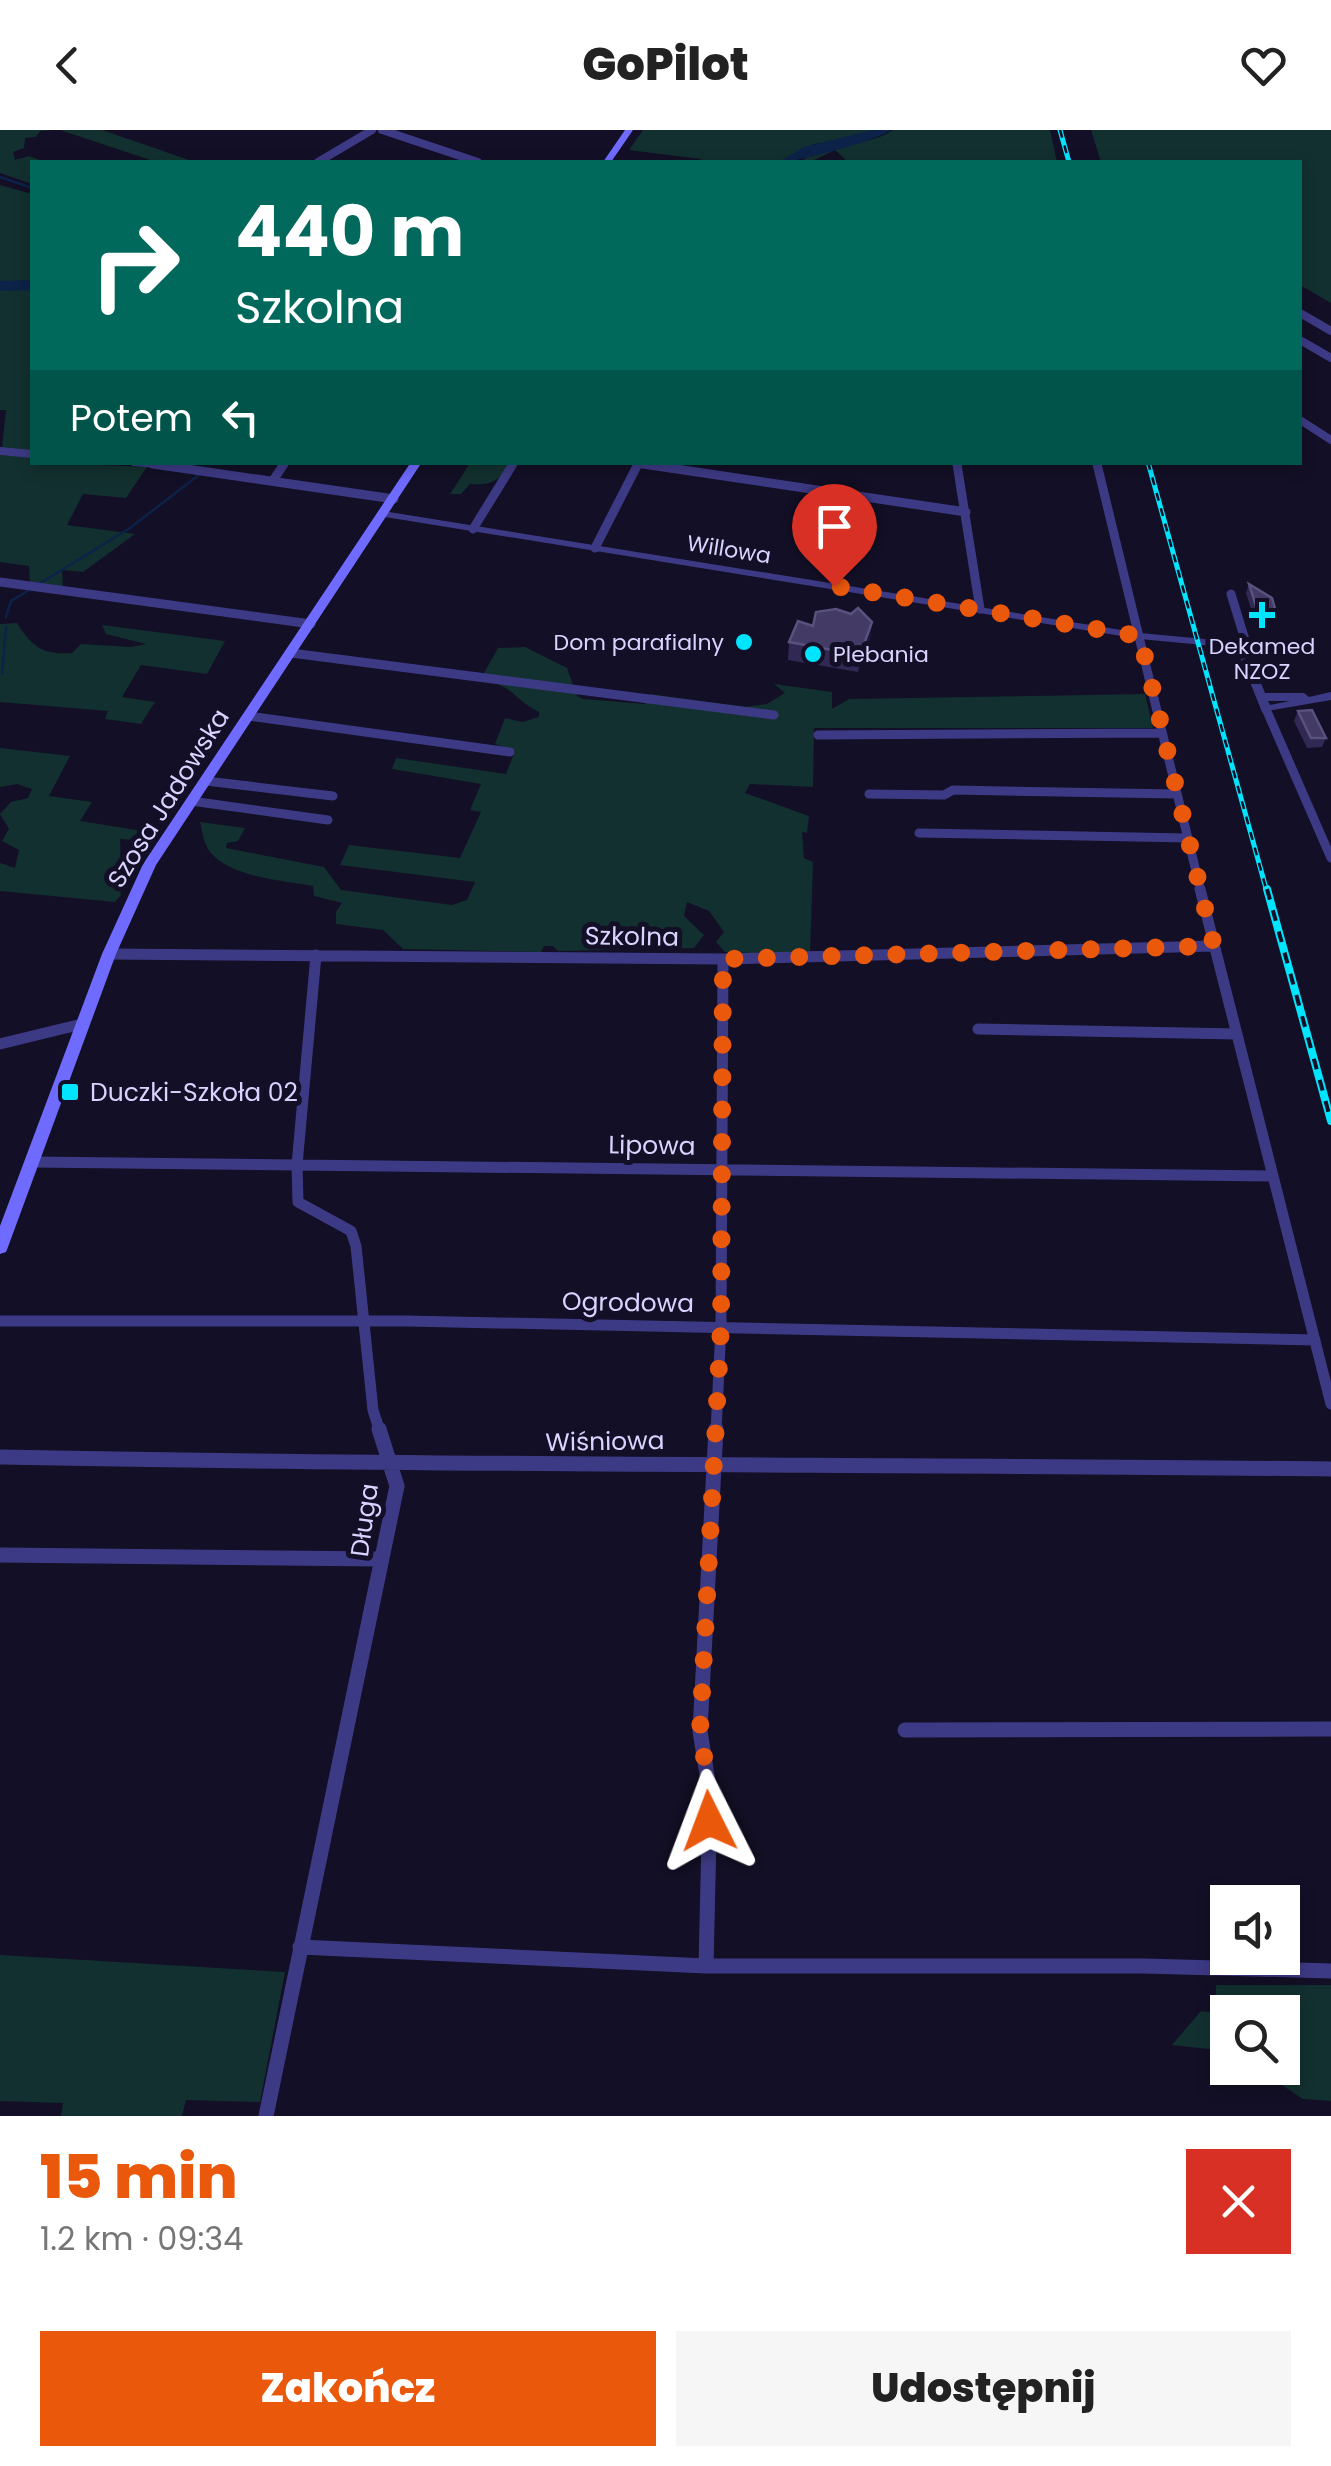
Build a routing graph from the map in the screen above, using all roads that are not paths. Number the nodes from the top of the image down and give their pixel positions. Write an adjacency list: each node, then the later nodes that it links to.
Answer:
1 (369, 130): 4 (street)
2 (382, 130): 5 (street)
3 (629, 130): 6 (main road)
4 (321, 160)
5 (472, 160)
6 (608, 160)
7 (1302, 314): 8 (street)
8 (1331, 332)
9 (1302, 341): 10 (street)
10 (1331, 358)
11 (1302, 421): 12 (street)
12 (1331, 440)
13 (0, 451): 14 (street)
14 (30, 454)
15 (283, 465): 23 (street)
16 (415, 465): 24 (main road, Szosa Jadowska)
17 (512, 465): 27 (street)
18 (637, 465): 28 (street)
19 (651, 465): 25 (street)
20 (958, 465): 25 (street)
21 (1098, 465): 33 (street)
22 (210, 466): 23 (street)
23 (274, 479): 24 (street)
24 (394, 499): 26 (main road, Szosa Jadowska)
25 (966, 512): 31 (street)
26 (383, 514): 27 (street, Willowa); 32 (main road, Szosa Jadowska)
27 (473, 529): 28 (street, Willowa)
28 (595, 548): 31 (street, Willowa)
29 (0, 582): 32 (street)
30 (1231, 594): 34 (street)
31 (980, 609): 33 (street, Willowa)
32 (311, 624): 35 (main road, Szosa Jadowska)
33 (1140, 636): 34 (street, Willowa); 40 (street)
34 (1239, 648): 37 (street)
35 (292, 653): 38 (street); 39 (main road, Szosa Jadowska)
36 (1330, 696): 37 (street)
37 (1263, 703): 48 (street)
38 (774, 715)
39 (249, 716): 42 (street); 43 (main road, Szosa Jadowska)
40 (1161, 733): 41 (street); 45 (street)
41 (818, 735)
42 (510, 752)
43 (206, 781): 46 (street); 47 (main road, Szosa Jadowska)
44 (868, 794): 45 (street)
45 (1176, 794): 52 (street)
46 (334, 796)
47 (192, 801): 50 (street); 55 (main road, Szosa Jadowska)
48 (1314, 816): 49 (street); 53 (street)
49 (1331, 818)
50 (328, 820)
51 (919, 833): 52 (street)
52 (1187, 838): 54 (street)
53 (1331, 858)
54 (1214, 946): 57 (street, Szkolna); 60 (street)
55 (108, 954): 56 (street, Szkolna); 58 (main road, Szosa Jadowska)
56 (316, 955): 57 (street, Szkolna); 63 (street, Długa)
57 (723, 959): 64 (street)
58 (82, 1024): 61 (street); 62 (main road, Szosa Jadowska)
59 (978, 1030): 60 (street)
60 (1237, 1034): 65 (street)
61 (0, 1044)
62 (33, 1162): 63 (street, Lipowa); 66 (main road, Szosa Jadowska)
63 (297, 1164): 64 (street, Lipowa); 68 (street, Długa)
64 (720, 1168): 65 (street, Lipowa); 69 (street)
65 (1271, 1176): 70 (street)
66 (0, 1247)
67 (0, 1321): 68 (street, Ogrodowa)
68 (365, 1322): 69 (street, Ogrodowa); 74 (street, Długa)
69 (721, 1326): 70 (street, Ogrodowa); 73 (street)
70 (1315, 1340): 71 (street)
71 (1331, 1404)
72 (0, 1457): 74 (street, Wiśniowa)
73 (712, 1462): 74 (street, Wiśniowa); 75 (street, Wiśniowa); 81 (street)
74 (390, 1465): 77 (street, Długa)
75 (1331, 1469)
76 (0, 1555): 77 (street)
77 (382, 1559): 80 (street, Długa)
78 (1331, 1729): 79 (street)
79 (905, 1730)
80 (300, 1947): 81 (street); 83 (street, Długa)
81 (706, 1966): 82 (street)
82 (1331, 1971)
83 (266, 2116)

